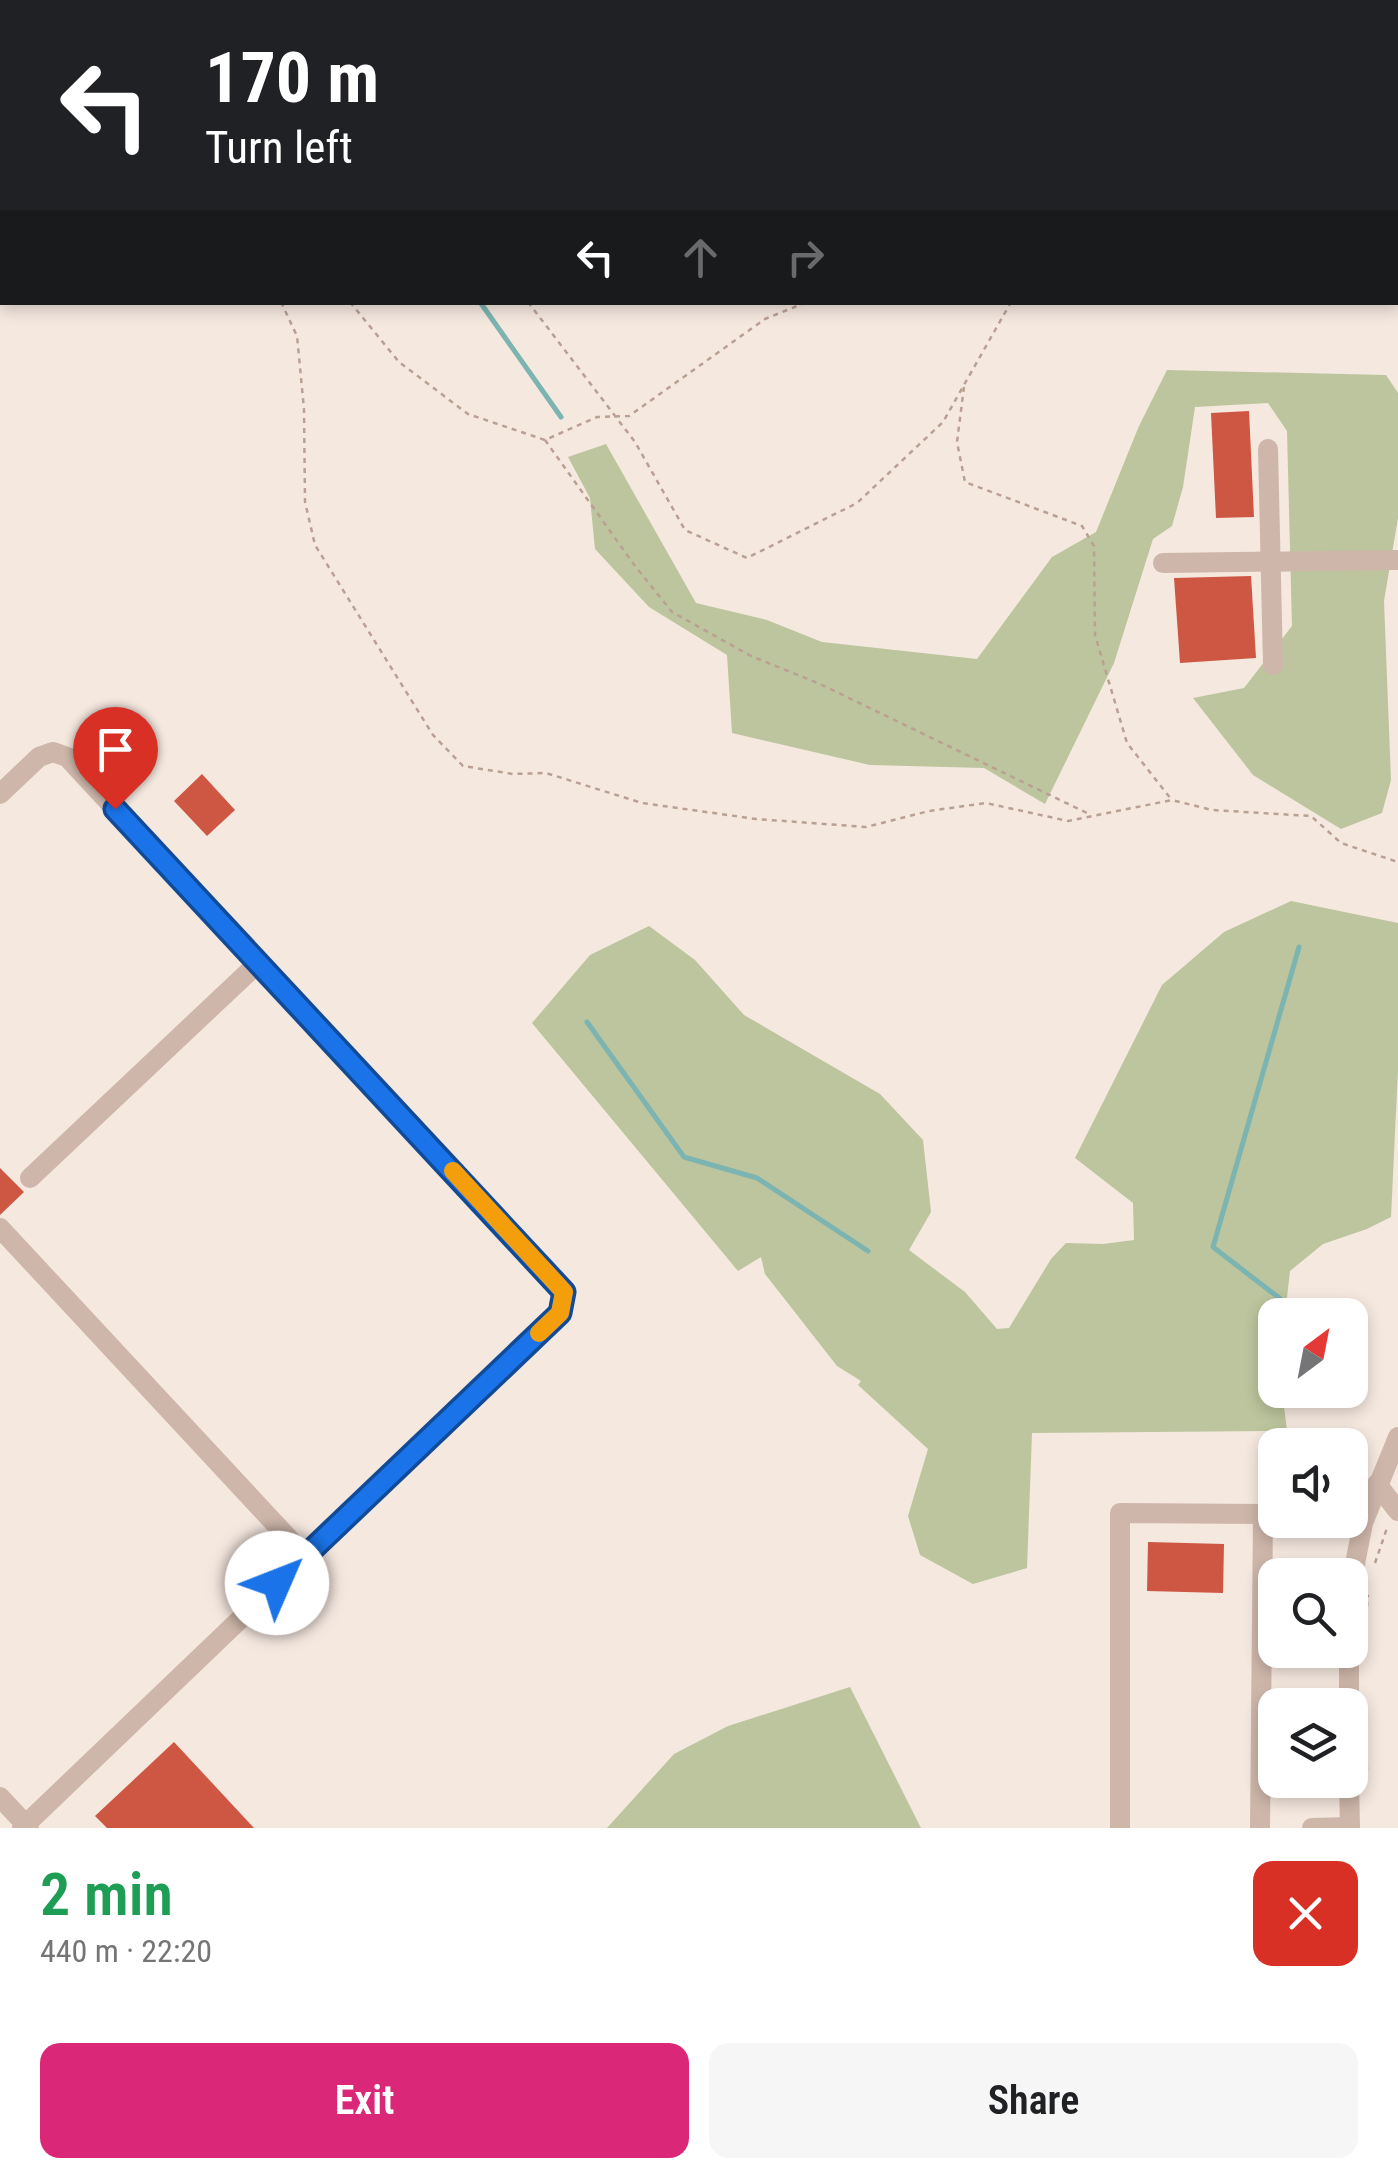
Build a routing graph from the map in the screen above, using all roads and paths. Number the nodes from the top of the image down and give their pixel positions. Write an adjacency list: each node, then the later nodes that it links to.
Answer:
1 (282, 305): 16 (path)
2 (352, 305): 8 (path)
3 (530, 305): 7 (path)
4 (800, 305): 7 (path)
5 (1010, 305): 6 (path)
6 (964, 384): 7 (path); 15 (path)
7 (613, 416): 8 (path)
8 (545, 440): 16 (path)
9 (1268, 449): 11 (street)
10 (1398, 560): 11 (street)
11 (1270, 563): 12 (street); 13 (street)
12 (1163, 564)
13 (1273, 665)
14 (0, 794): 18 (street)
15 (1172, 800): 16 (path); 17 (path)
16 (1093, 816)
17 (1398, 862)
18 (258, 963): 19 (street); 24 (street)
19 (30, 1178)
20 (0, 1228): 24 (street)
21 (1398, 1437): 22 (street)
22 (1376, 1484): 23 (street); 25 (street)
23 (1396, 1509): 26 (path)
24 (305, 1556): 29 (street)
25 (1355, 1558)
26 (1374, 1568)
27 (0, 1797): 29 (street)
28 (1350, 1798): 33 (street)
29 (25, 1827)
30 (1120, 1828): 31 (street)
31 (1260, 1828)
32 (1312, 1828): 33 (street)
33 (1350, 1828)

